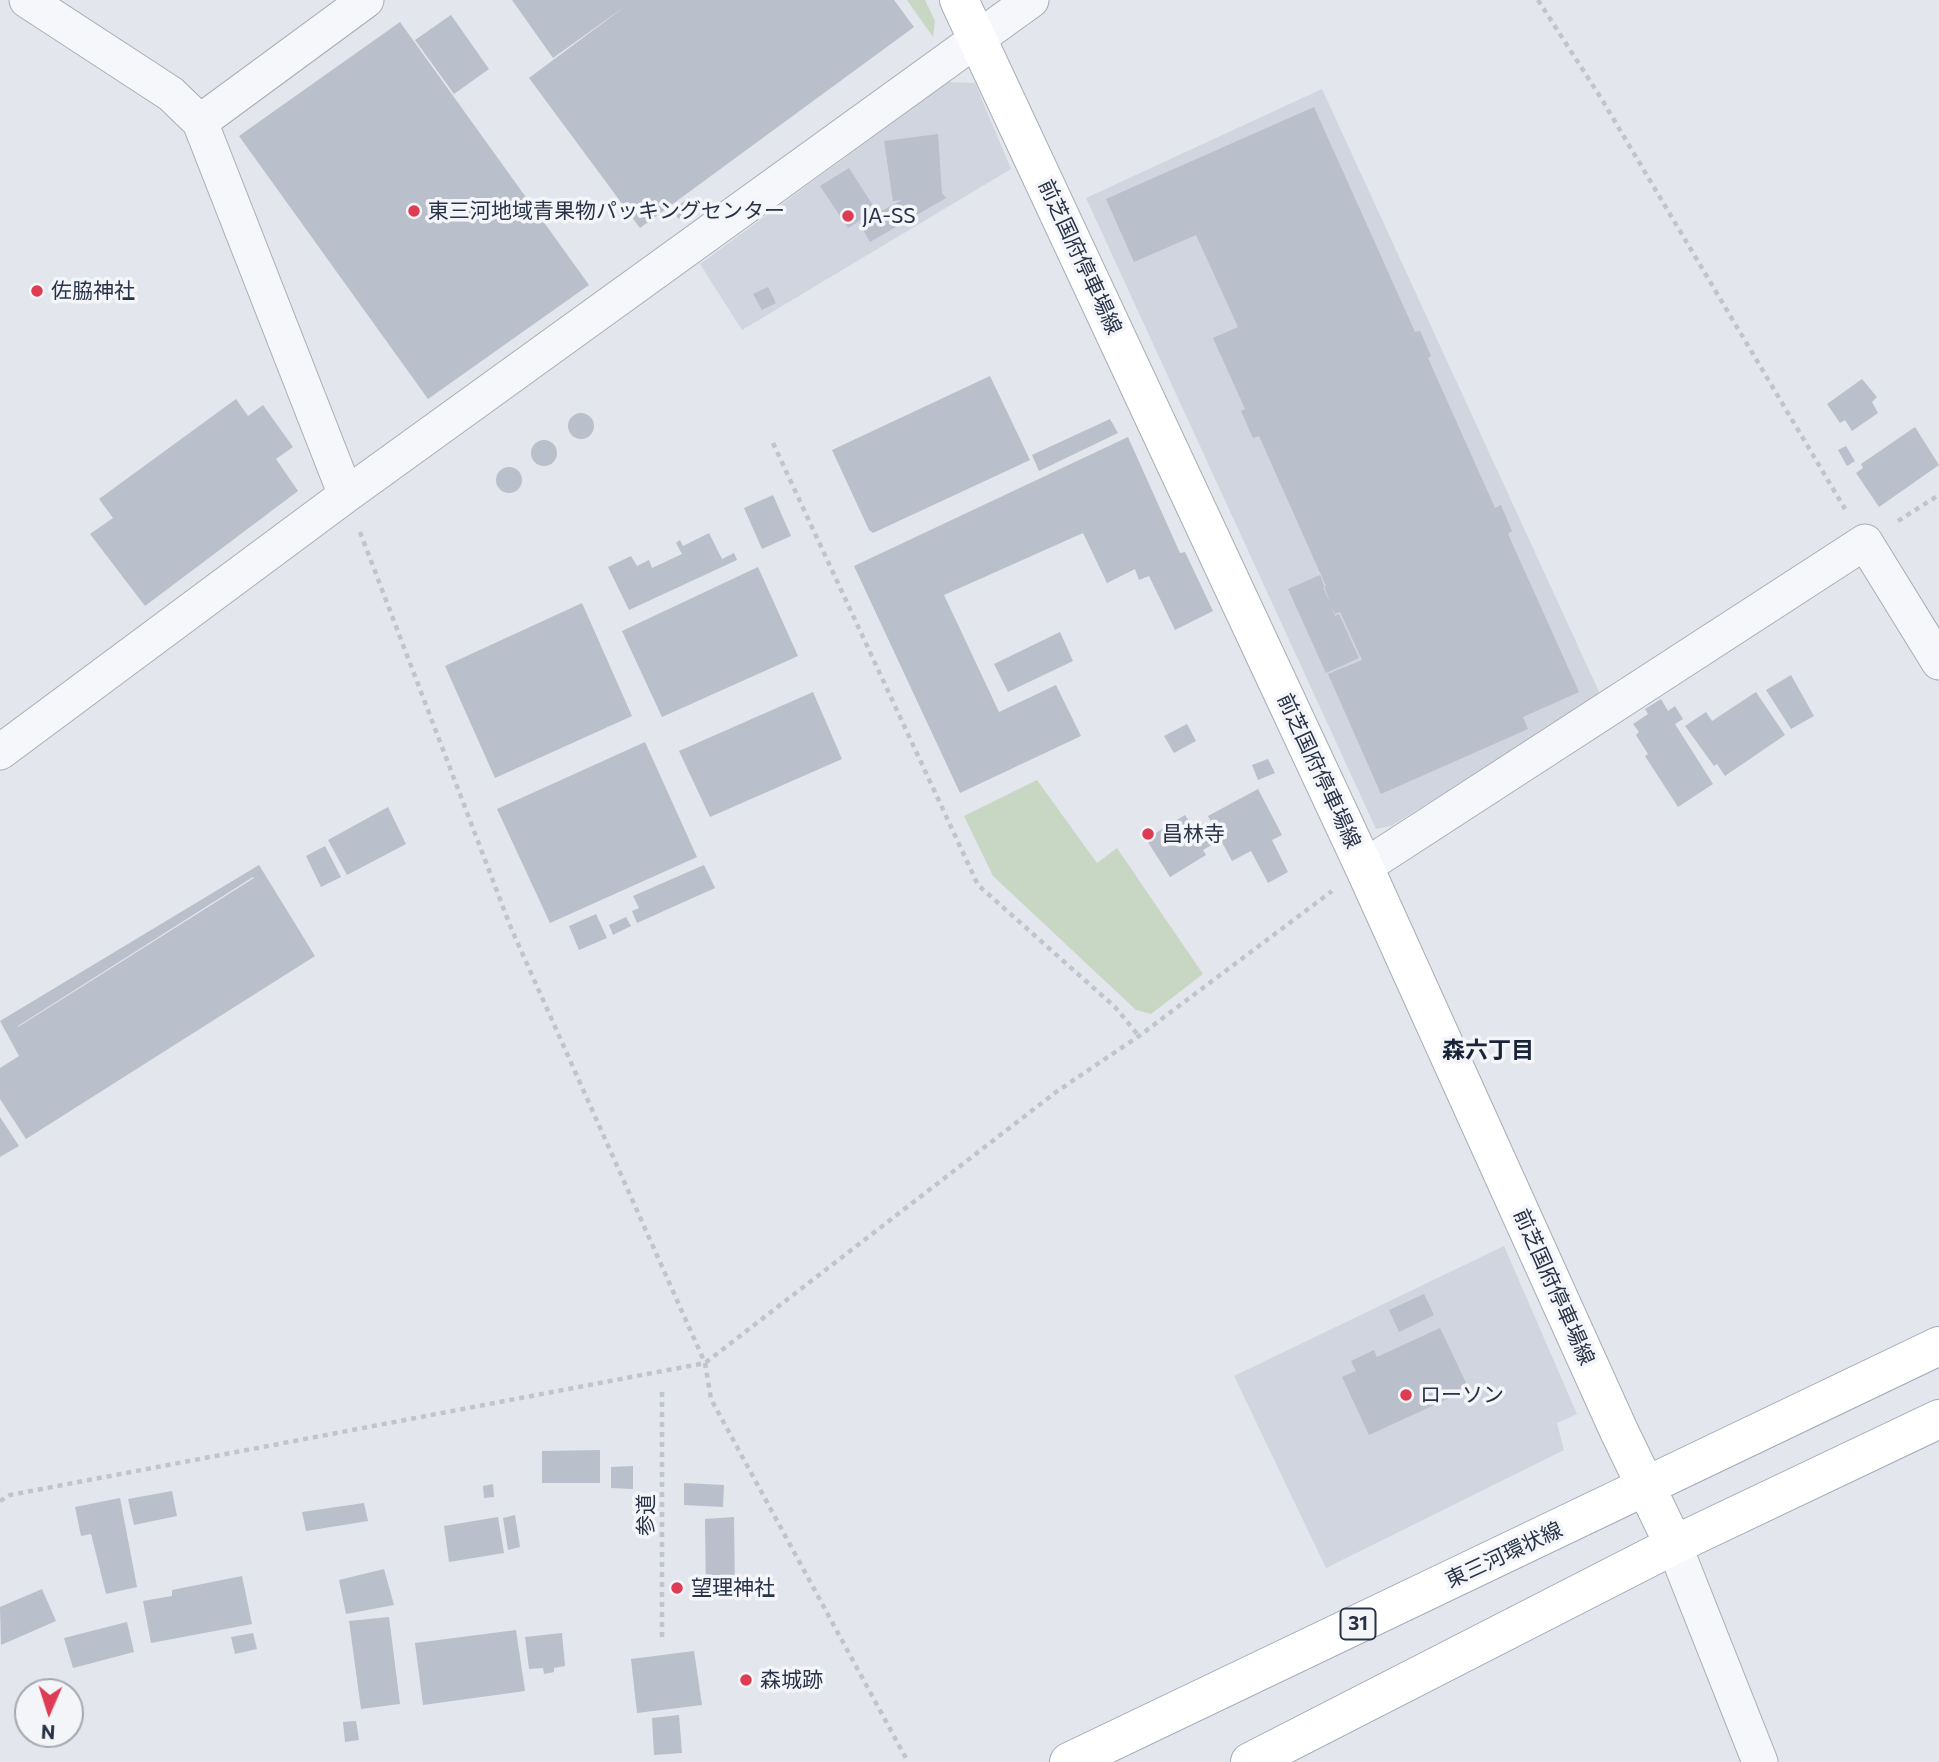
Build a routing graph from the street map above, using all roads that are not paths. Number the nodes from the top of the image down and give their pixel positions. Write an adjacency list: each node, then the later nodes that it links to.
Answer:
1 (27, 0): 6 (street)
2 (366, 0): 6 (street)
3 (959, 0): 5 (main road, 前芝国府停車場線)
4 (1031, 0): 5 (street)
5 (977, 38): 7 (street); 10 (main road, 前芝国府停車場線)
6 (200, 122): 7 (street)
7 (346, 495): 9 (street)
8 (1939, 662): 10 (street)
9 (0, 752)
10 (1364, 867): 13 (main road, 前芝国府停車場線)
11 (1939, 1346): 13 (main road, 東三河環状線 / 31)
12 (1939, 1419): 14 (main road)
13 (1647, 1487): 14 (main road, 前芝国府停車場線); 15 (main road, 東三河環状線 / 31)
14 (1674, 1545): 16 (main road); 17 (street)
15 (1069, 1762)
16 (1250, 1762)
17 (1760, 1762)

